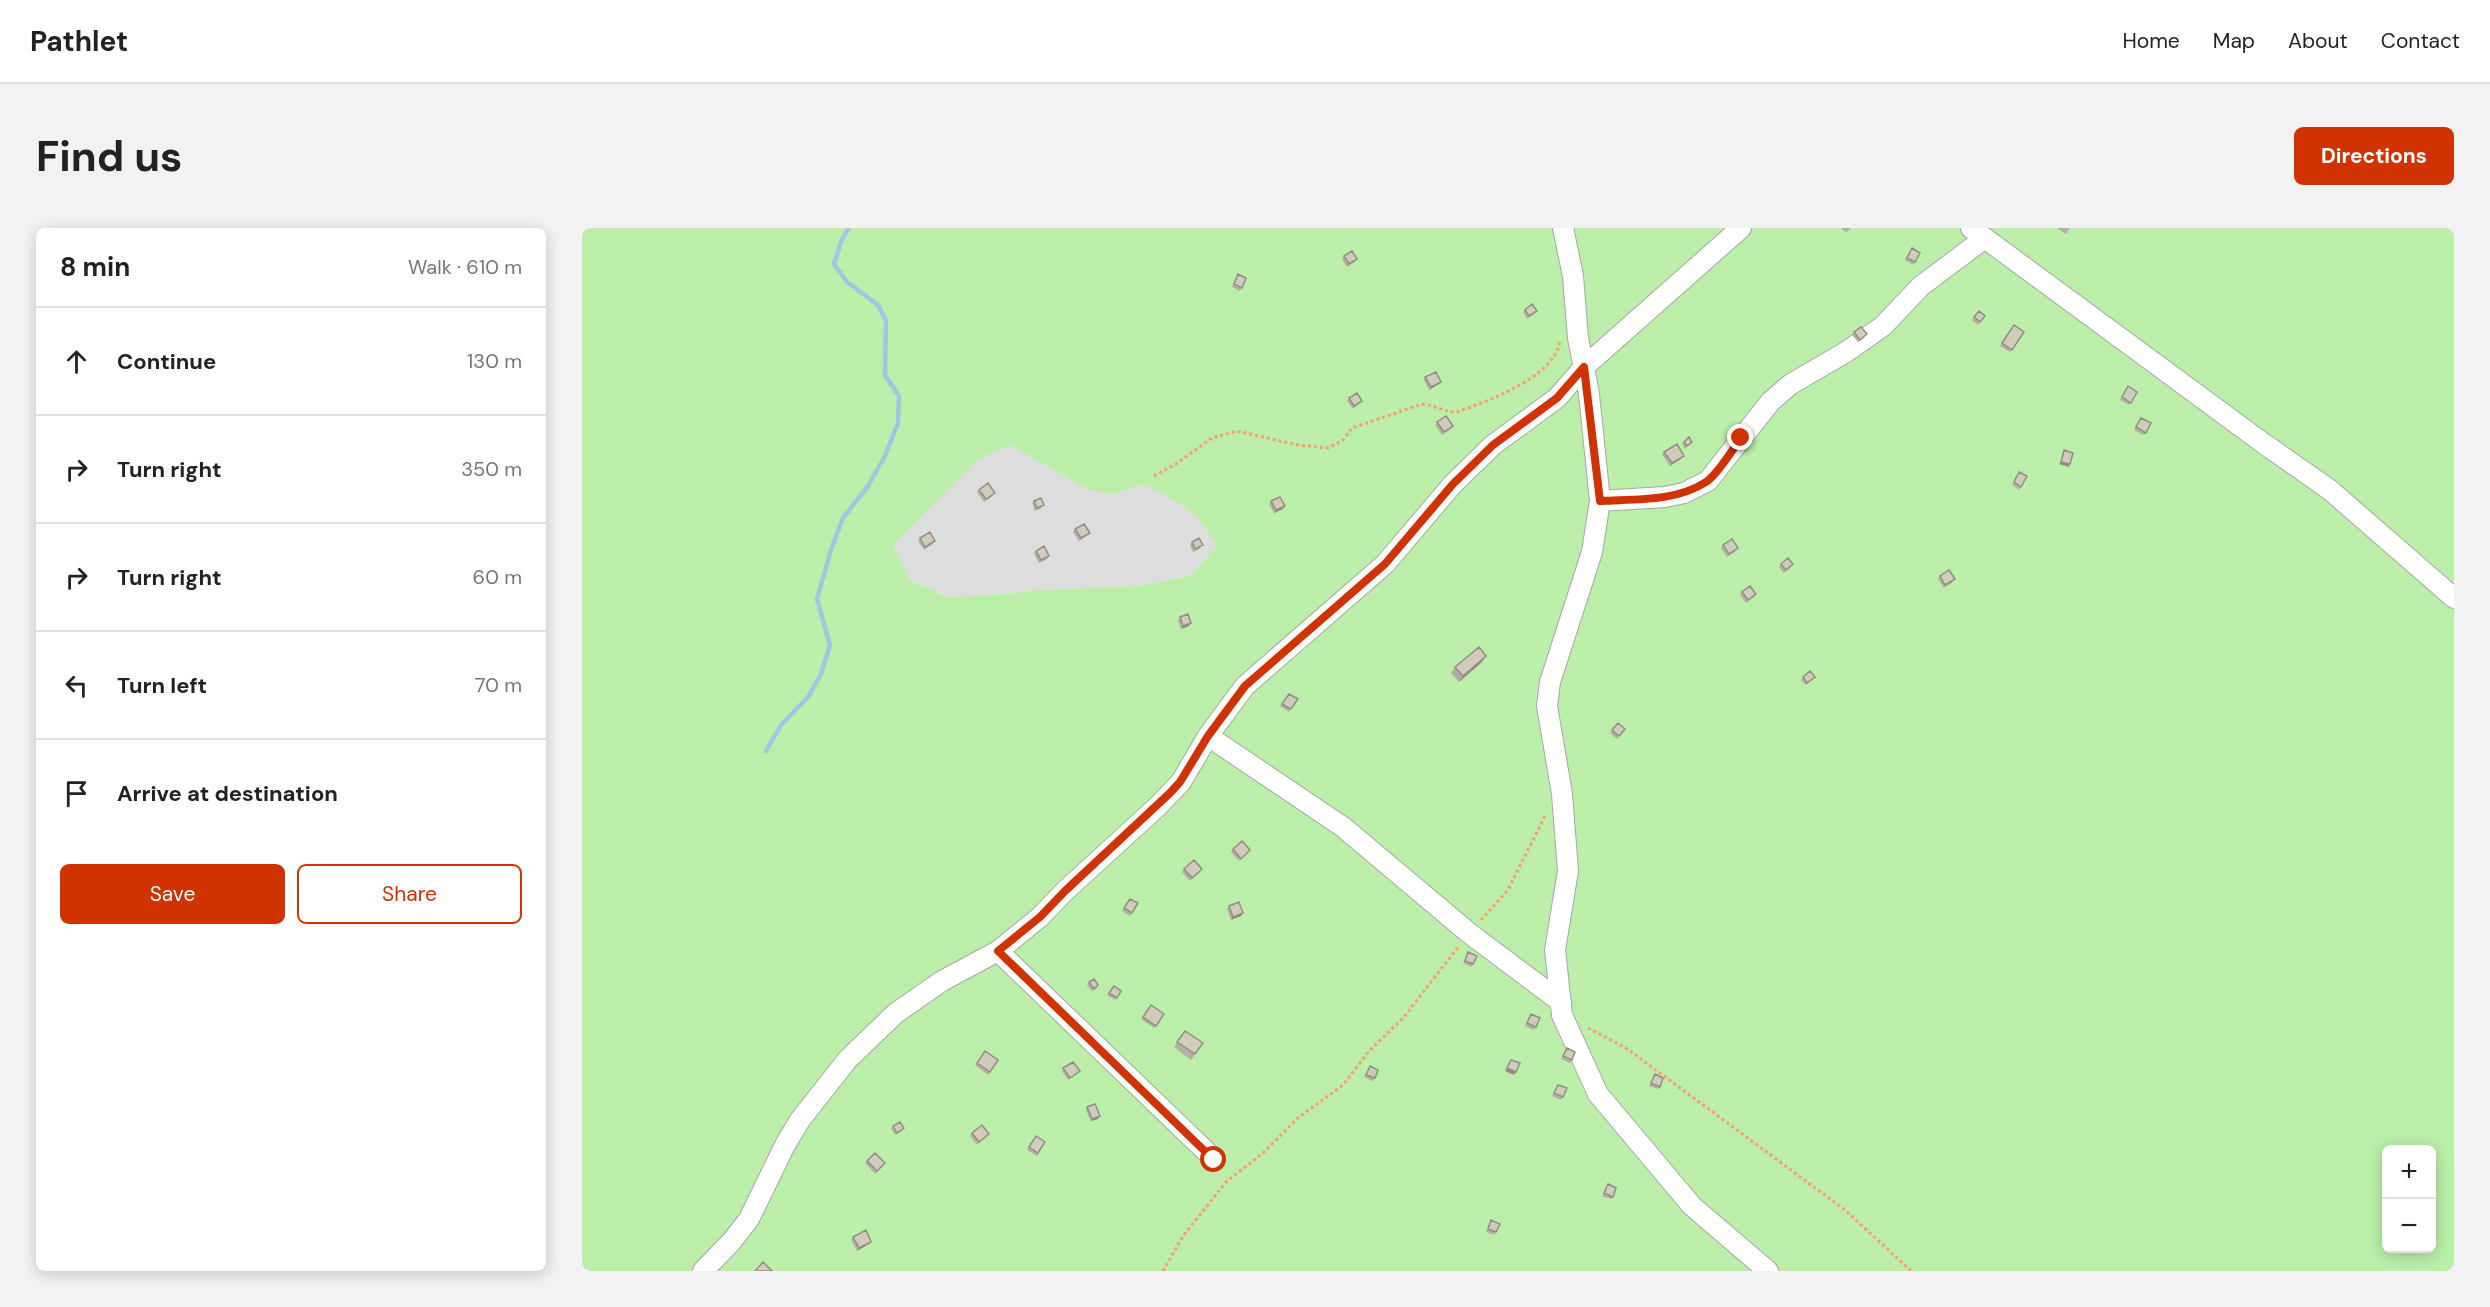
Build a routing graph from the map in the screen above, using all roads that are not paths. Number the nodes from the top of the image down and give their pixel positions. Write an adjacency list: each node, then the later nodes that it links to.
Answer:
1 (1563, 228): 4 (street)
2 (1741, 228): 4 (street)
3 (1978, 233): 5 (street); 6 (street)
4 (1584, 367): 5 (street); 7 (street)
5 (1600, 501): 9 (street)
6 (2454, 598)
7 (1208, 736): 8 (street); 9 (street)
8 (998, 951): 10 (street); 11 (street)
9 (1562, 1008): 12 (street)
10 (1214, 1160)
11 (703, 1271)
12 (1768, 1271)

